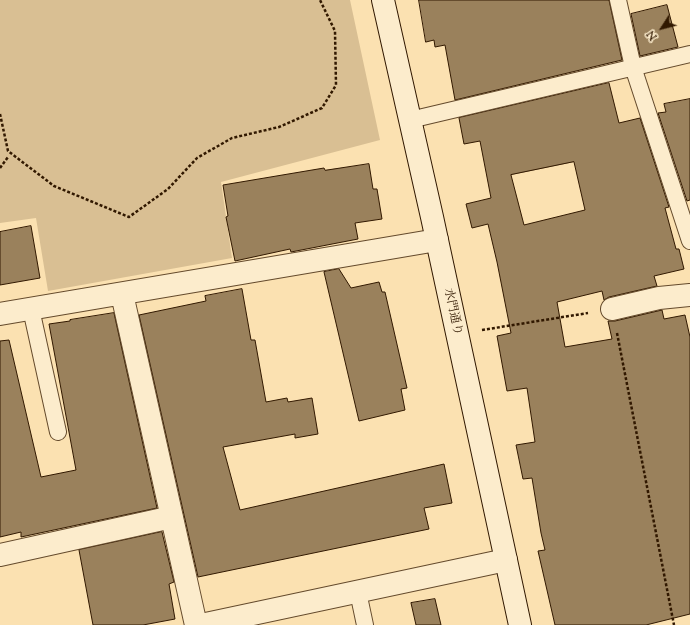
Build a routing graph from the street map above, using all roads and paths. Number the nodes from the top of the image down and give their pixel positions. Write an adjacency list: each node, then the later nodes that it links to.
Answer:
1 (320, 0): 6 (path)
2 (383, 0): 7 (street, 水門通り)
3 (618, 0): 5 (lane)
4 (690, 54): 5 (lane)
5 (633, 67): 7 (lane); 11 (lane)
6 (0, 114)
7 (410, 120): 10 (street, 水門通り)
8 (8, 157): 9 (path)
9 (0, 168)
10 (436, 240): 12 (street); 17 (street, 水門通り)
11 (690, 241)
12 (122, 294): 14 (street); 19 (street)
13 (690, 295): 15 (street)
14 (31, 309): 16 (street); 18 (lane)
15 (612, 309): 17 (path); 27 (path)
16 (0, 314)
17 (457, 334): 21 (street, 水門通り)
18 (58, 432)
19 (172, 517): 20 (street); 23 (street)
20 (0, 555)
21 (506, 560): 22 (street); 26 (street, 水門通り)
22 (358, 592): 24 (street); 25 (lane)
23 (196, 625)
24 (201, 625)
25 (365, 625)
26 (520, 625)
27 (674, 625)

